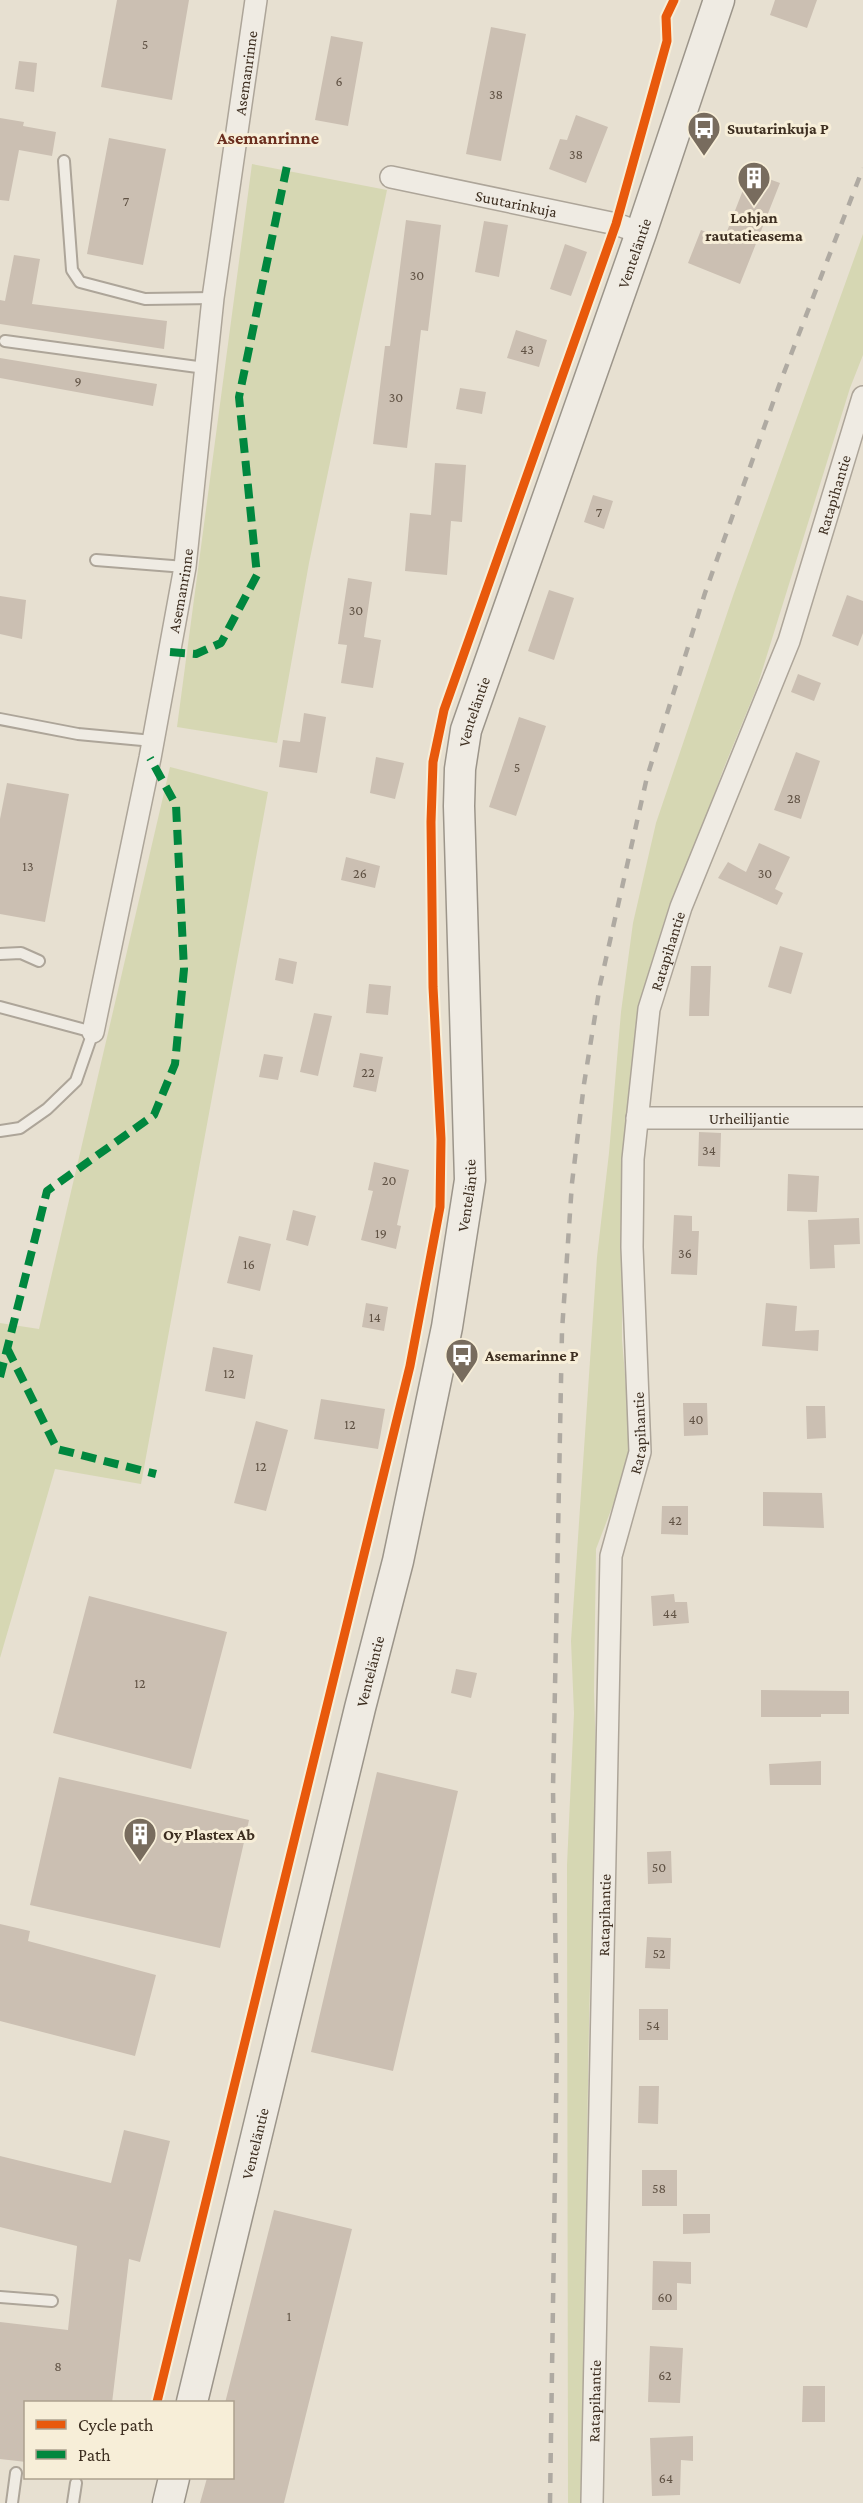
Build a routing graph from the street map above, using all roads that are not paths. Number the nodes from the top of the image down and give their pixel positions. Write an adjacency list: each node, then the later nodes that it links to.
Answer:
1 (256, 0): 6 (street, Asemanrinne)
2 (718, 0): 5 (street, Venteläntie)
3 (64, 161): 6 (lane)
4 (391, 177): 5 (street, Suutarinkuja)
5 (641, 233): 23 (street, Venteläntie)
6 (213, 298): 8 (street, Asemanrinne)
7 (5, 341): 8 (lane)
8 (205, 368): 11 (street, Asemanrinne)
9 (863, 397): 18 (street, Ratapihantie)
10 (96, 560): 11 (lane)
11 (185, 567): 13 (street, Asemanrinne)
12 (0, 719): 13 (lane)
13 (153, 741): 17 (street, Asemanrinne)
14 (0, 954): 15 (lane)
15 (39, 961)
16 (0, 1007): 17 (lane)
17 (93, 1032): 20 (lane, Asemanrinne)
18 (637, 1118): 19 (street, Urheilijantie); 30 (street, Ratapihantie)
19 (863, 1118)
20 (0, 1131)
21 (0, 2297): 22 (lane)
22 (52, 2301)
23 (192, 2401)
24 (16, 2473): 27 (lane)
25 (174, 2479): 29 (street)
26 (76, 2483): 28 (lane)
27 (12, 2503)
28 (73, 2503)
29 (168, 2503)
30 (592, 2503)

